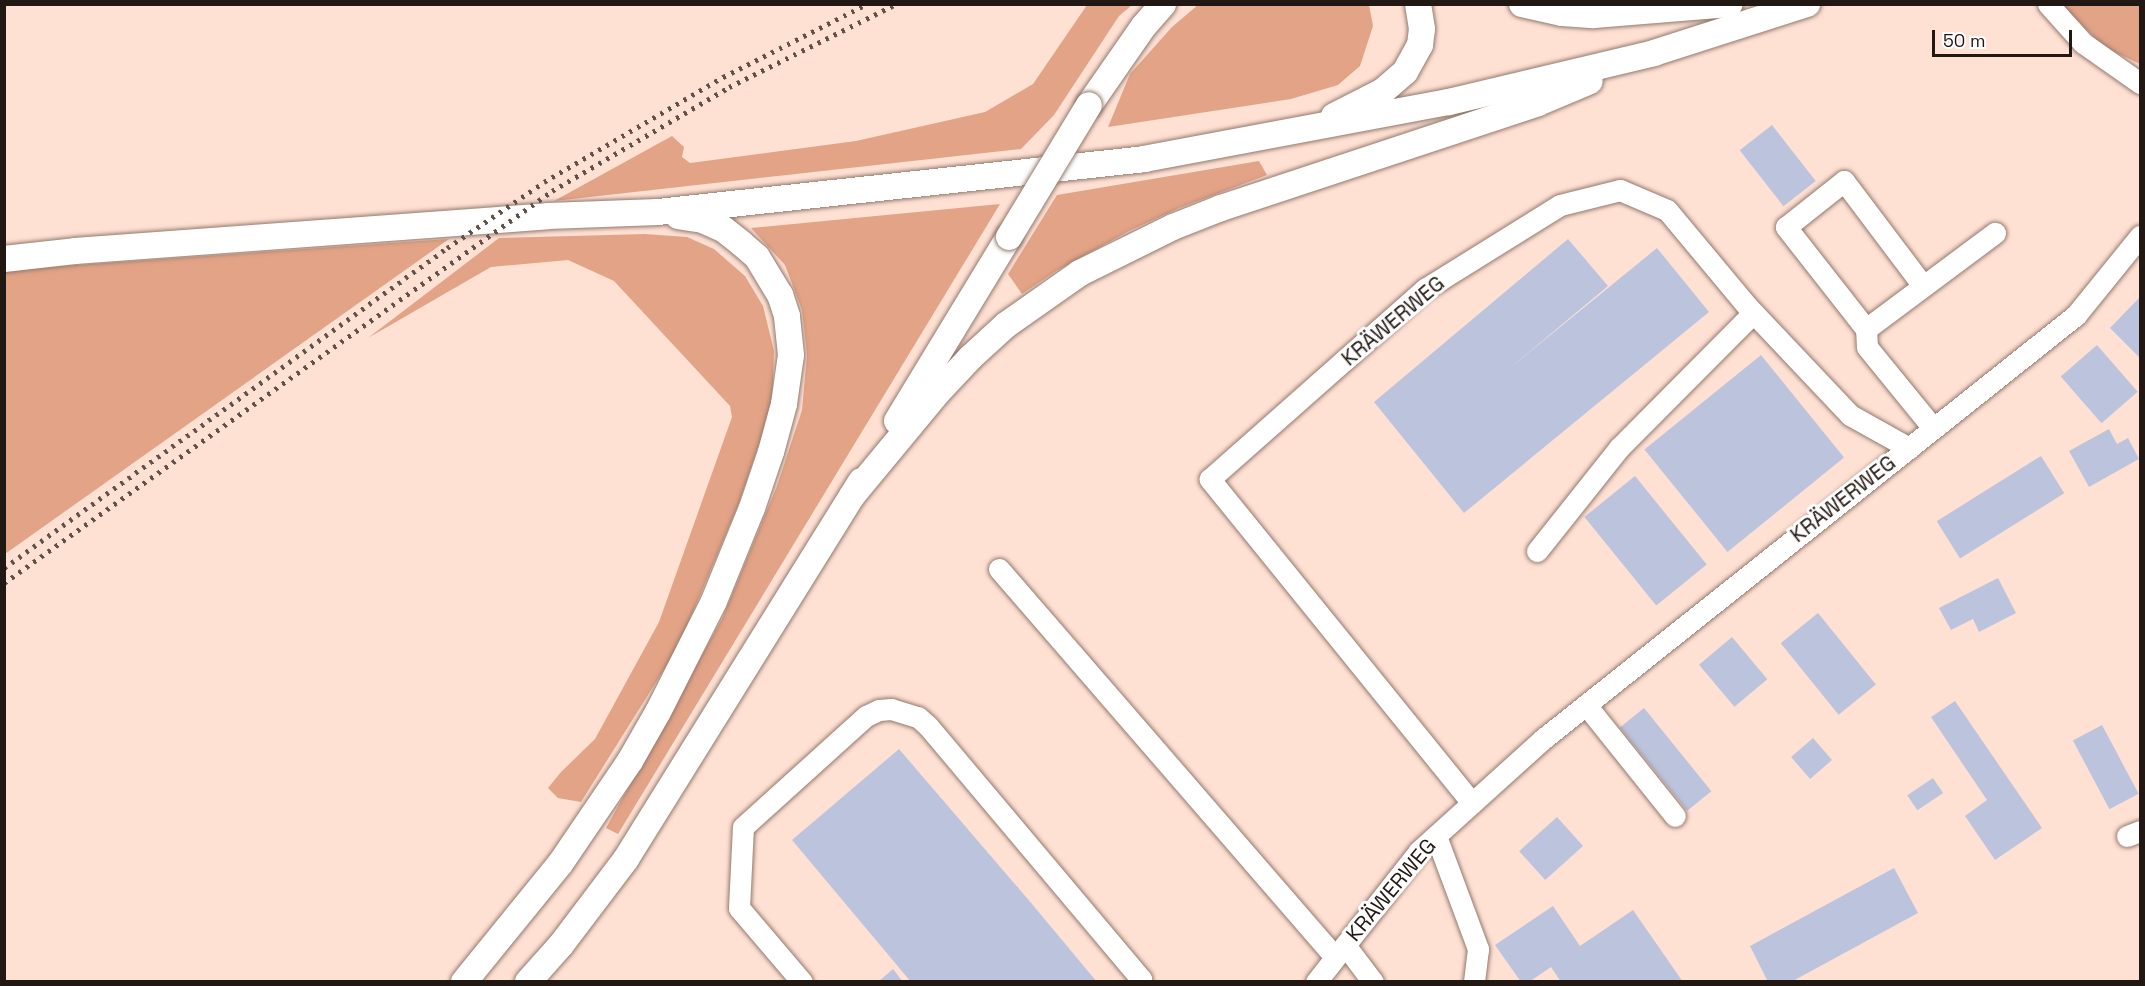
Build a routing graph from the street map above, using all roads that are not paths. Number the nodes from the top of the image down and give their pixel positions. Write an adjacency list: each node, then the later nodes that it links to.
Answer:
1 (1163, 4): 19 (main road, bridge)
2 (1418, 4): 9 (main road)
3 (1522, 4): 4 (main road)
4 (1730, 4)
5 (1807, 4): 7 (main road)
6 (2048, 4): 8 (street)
7 (1654, 53): 9 (main road); 19 (main road)
8 (2140, 83)
9 (1304, 131): 10 (main road)
10 (658, 212): 13 (main road); 27 (main road)
11 (1995, 233): 14 (street)
12 (2140, 236): 17 (street, KRÄWERWEG)
13 (4, 259)
14 (1923, 286): 16 (street); 16 (street)
15 (1753, 313): 18 (street, KRÄWERWEG); 20 (street); 23 (street, KRÄWERWEG)
16 (1866, 329): 17 (street)
17 (1933, 428): 18 (street, KRÄWERWEG)
18 (1909, 448): 22 (street, KRÄWERWEG)
19 (852, 496): 28 (main road)
20 (1537, 551)
21 (999, 569): 26 (street)
22 (1586, 705): 23 (street, KRÄWERWEG); 24 (street)
23 (1473, 803): 25 (street, KRÄWERWEG)
24 (1674, 816)
25 (1437, 836): 26 (street, KRÄWERWEG); 33 (street)
26 (1340, 951): 31 (street, KRÄWERWEG); 32 (street)
27 (464, 981)
28 (528, 981)
29 (802, 981): 30 (street)
30 (1138, 981)
31 (1316, 981)
32 (1373, 981)
33 (1474, 981)

